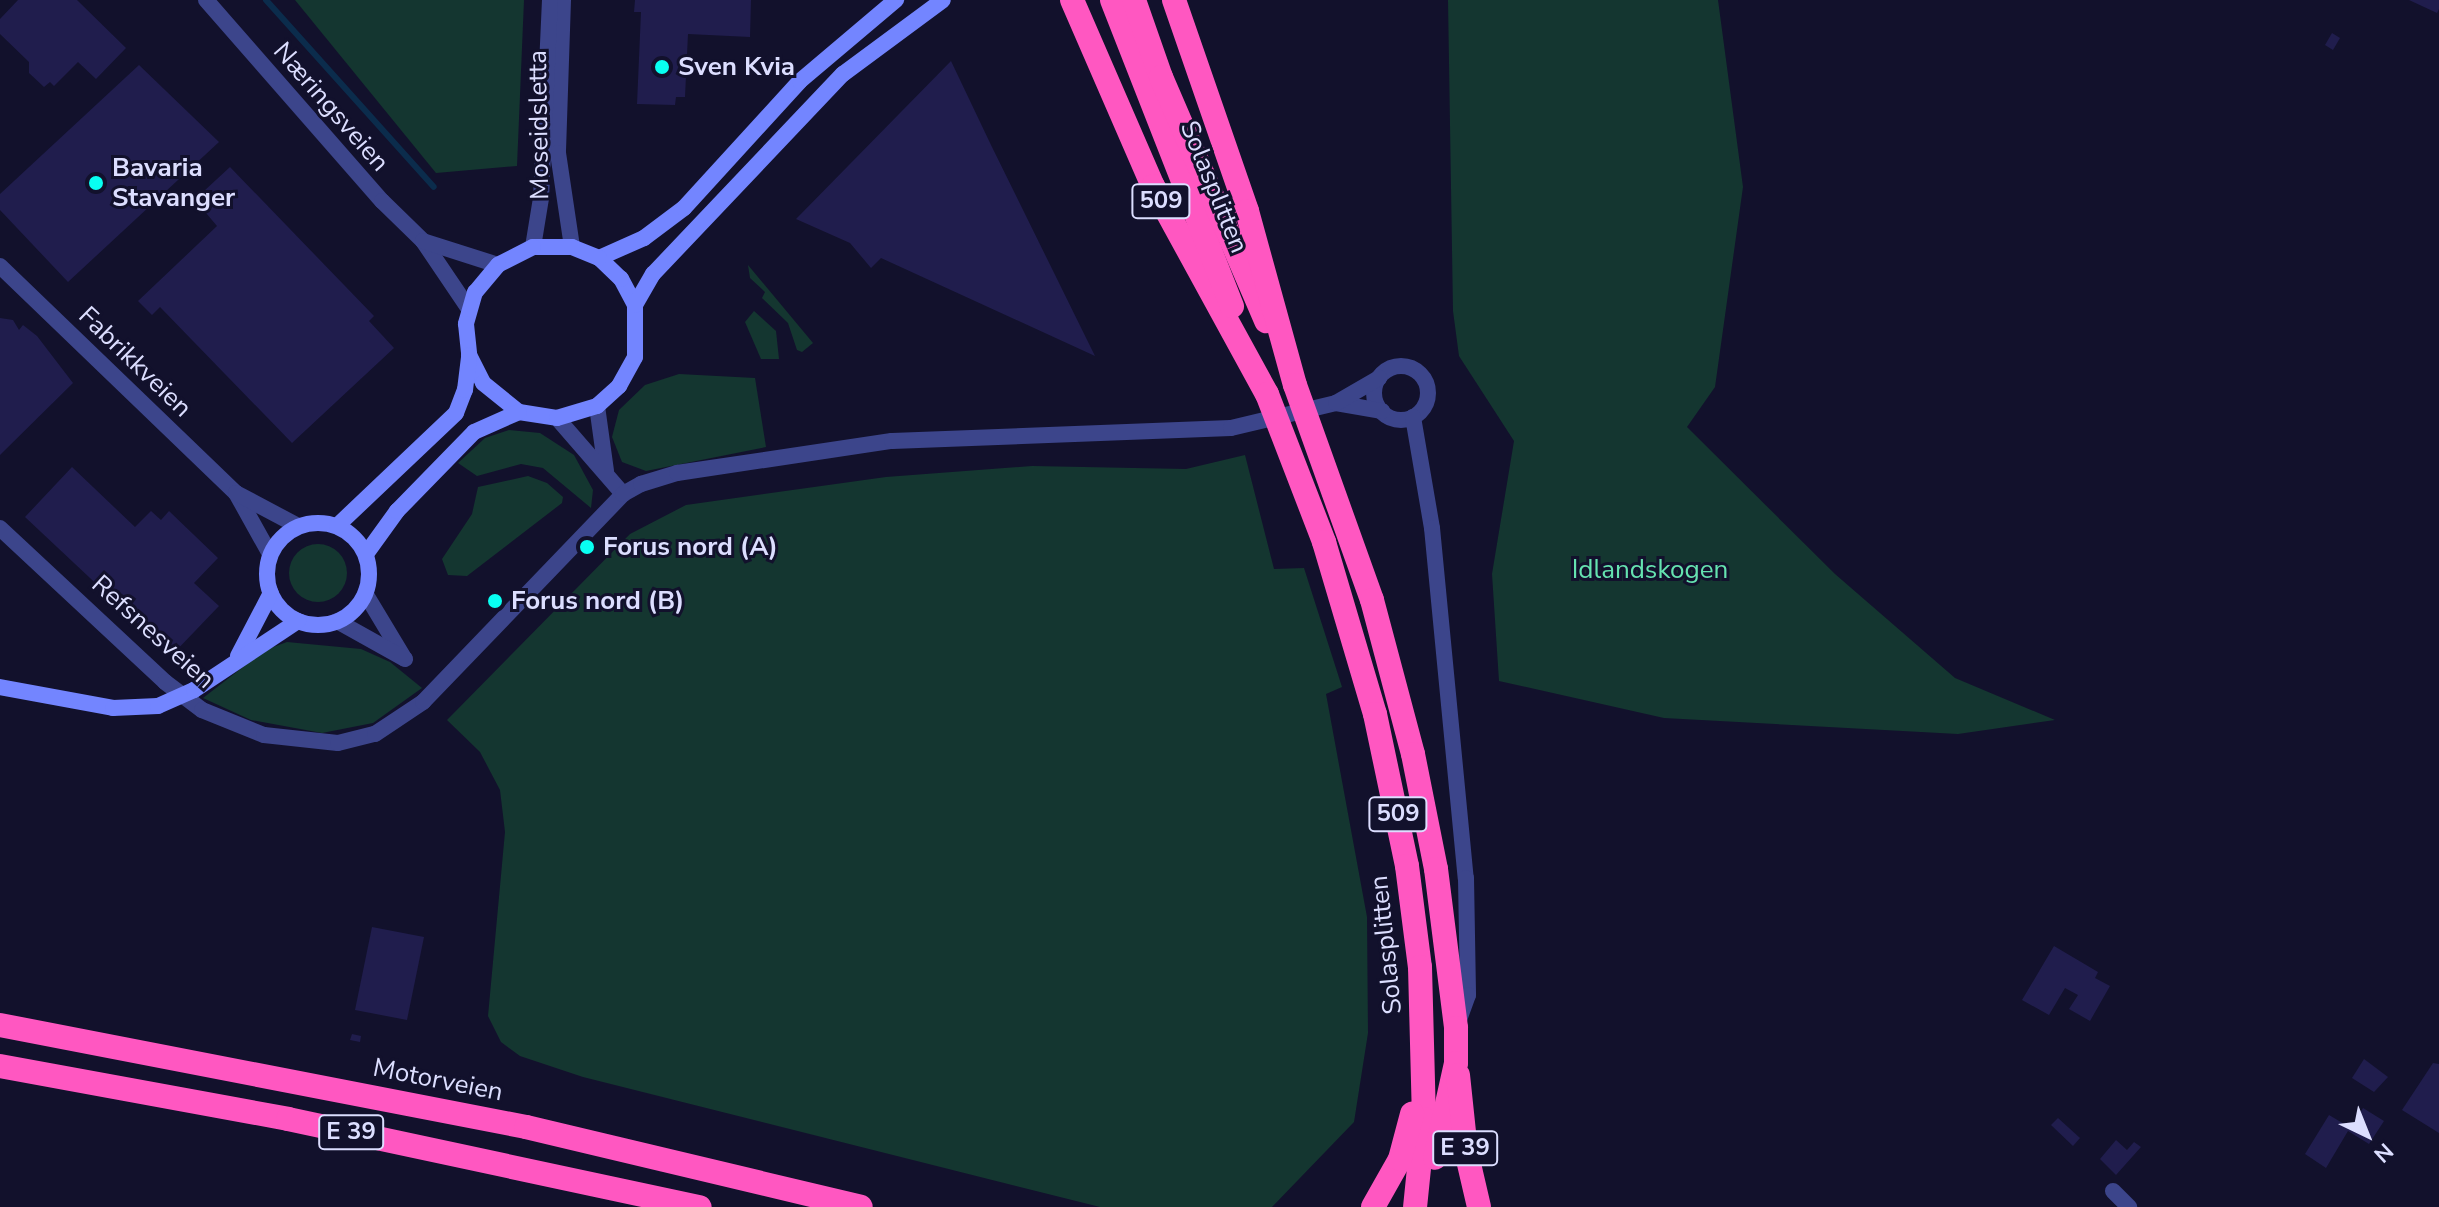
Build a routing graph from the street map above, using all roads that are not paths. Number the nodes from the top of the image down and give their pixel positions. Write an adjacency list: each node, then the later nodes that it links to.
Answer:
1 (206, 0): 10 (street, Næringsveien)
2 (550, 0): 11 (street, Moseidsletta)
3 (563, 0): 12 (street, Moseidsletta)
4 (896, 0): 13 (street)
5 (943, 0): 16 (street)
6 (1072, 0): 21 (highway, 509)
7 (1112, 0): 21 (highway, Solasplitten / 509)
8 (1134, 0): 20 (highway, Solasplitten / 509)
9 (1174, 0): 20 (highway, 509)
10 (423, 241): 14 (street, Næringsveien); 17 (street, Næringsveien)
11 (533, 247): 12 (street); 14 (street)
12 (572, 247): 13 (street)
13 (599, 258): 16 (street)
14 (498, 265): 17 (street)
15 (0, 266): 29 (street, Fabrikkveien)
16 (635, 305): 23 (street)
17 (469, 309): 18 (street)
18 (469, 355): 25 (street); 32 (street)
19 (1379, 378): 22 (street); 24 (street); 26 (street)
20 (1295, 385): 44 (highway, Solasplitten / 509)
21 (1267, 394): 45 (highway, Solasplitten / 509)
22 (1336, 403): 24 (street); 30 (street)
23 (597, 406): 27 (street); 28 (street)
24 (1382, 411): 26 (street)
25 (519, 412): 27 (street); 35 (street)
26 (1413, 417): 44 (street)
27 (557, 418): 28 (street)
28 (606, 471): 30 (street)
29 (236, 493): 31 (street, Fabrikkveien); 34 (street, Fabrikkveien)
30 (623, 494): 42 (street, Refsnesveien)
31 (298, 526): 32 (street); 34 (street)
32 (337, 526): 35 (street)
33 (0, 528): 42 (street, Refsnesveien)
34 (270, 554): 36 (street)
35 (366, 554): 37 (street)
36 (271, 593): 38 (street); 40 (street)
37 (365, 593): 39 (street); 39 (street)
38 (298, 621): 39 (street); 40 (street)
39 (337, 621)
40 (237, 657): 42 (street)
41 (0, 687): 42 (street)
42 (183, 697)
43 (0, 1025): 50 (highway, Motorveien / E 39)
44 (1456, 1028): 46 (highway, Solasplitten / 509)
45 (1422, 1061): 51 (highway, E 39); 52 (highway, Solasplitten / 509)
46 (1456, 1063): 52 (highway, Solasplitten / 509); 53 (highway, E 39)
47 (0, 1066): 49 (highway, E 39)
48 (2113, 1191): 54 (street)
49 (700, 1207)
50 (861, 1207)
51 (1373, 1207)
52 (1416, 1207)
53 (1479, 1207)
54 (2129, 1207)

